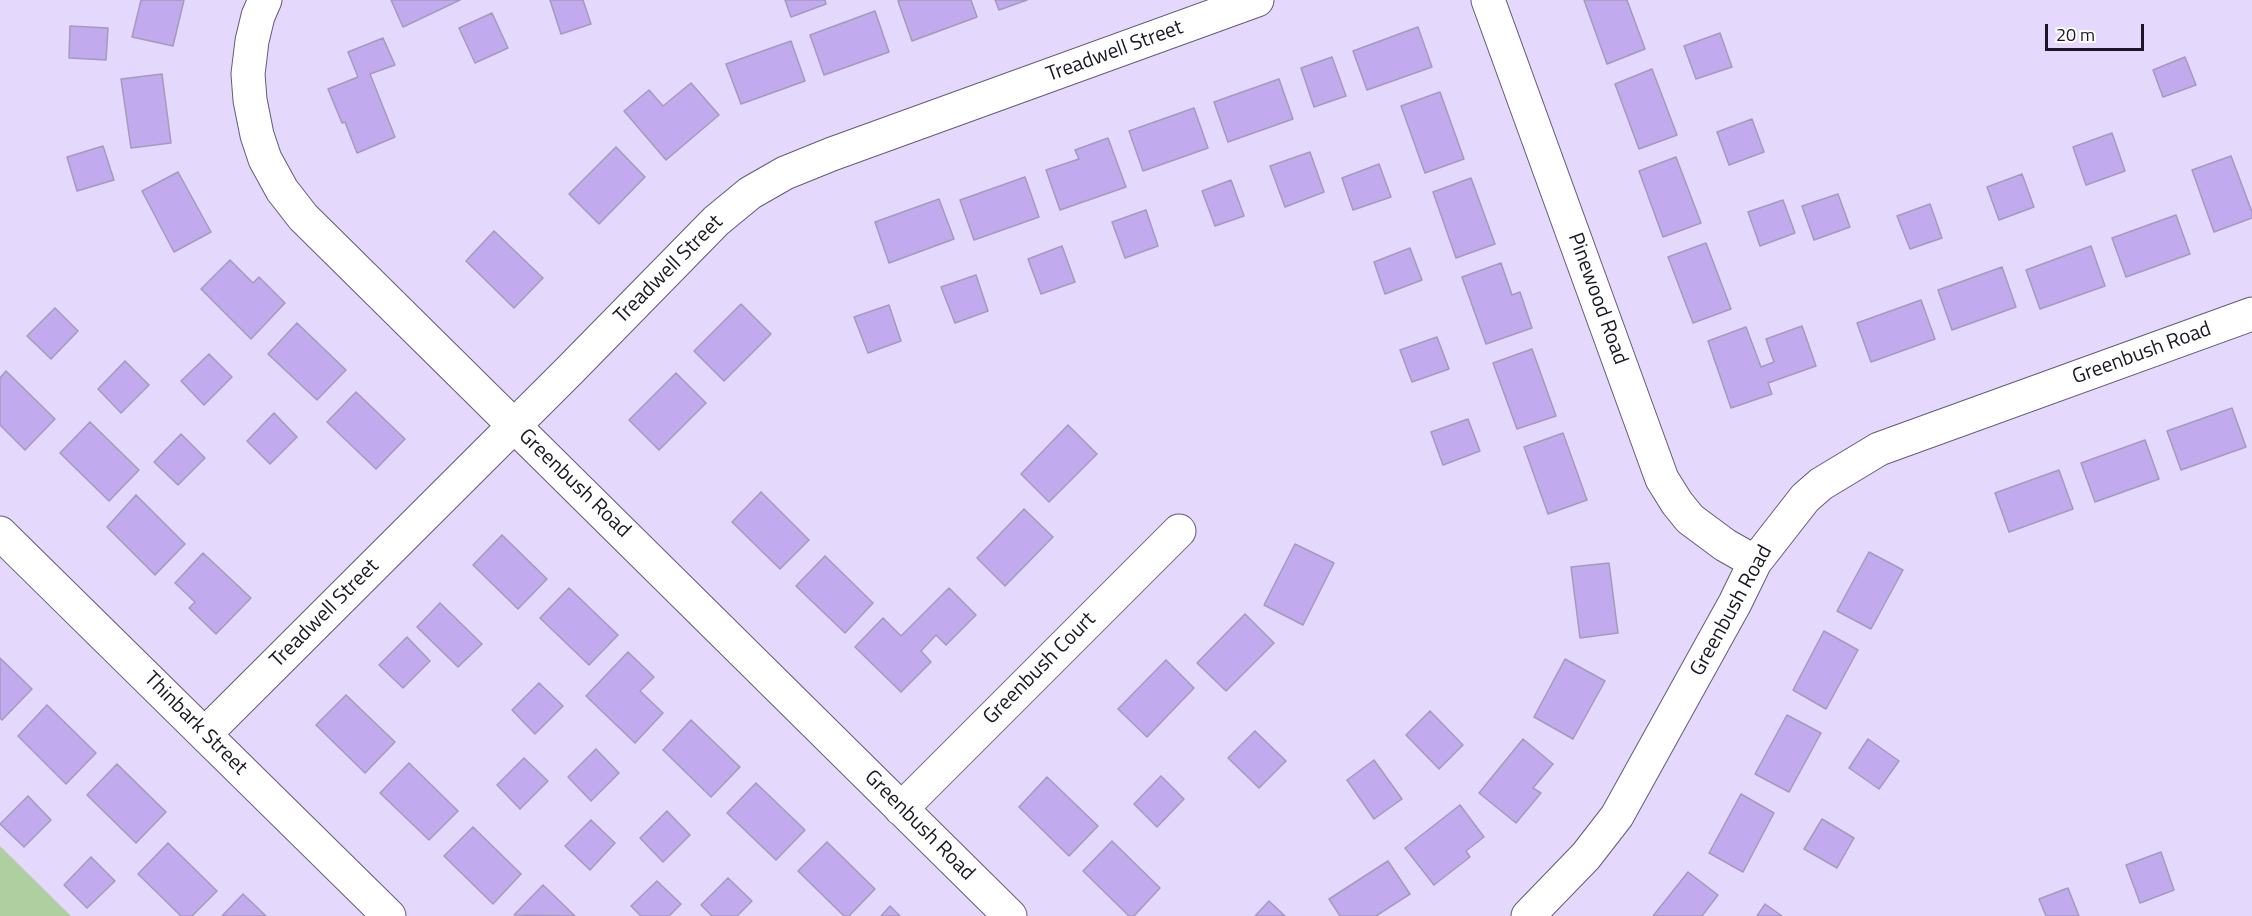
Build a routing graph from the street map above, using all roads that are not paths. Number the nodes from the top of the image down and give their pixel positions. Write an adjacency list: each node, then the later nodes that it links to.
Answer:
1 (265, 0): 5 (street, Greenbush Road)
2 (1257, 0): 5 (street, Treadwell Street)
3 (1488, 0): 8 (street, Pinewood Road)
4 (2252, 314): 8 (street, Greenbush Road)
5 (514, 426): 9 (street, Treadwell Street); 10 (street, Greenbush Road)
6 (1179, 531): 10 (street, Greenbush Court)
7 (0, 533): 9 (street, Thinbark Street)
8 (1755, 562): 13 (street, Greenbush Road)
9 (205, 734): 11 (street, Thinbark Street)
10 (901, 808): 12 (street, Greenbush Road)
11 (389, 916)
12 (1010, 916)
13 (1528, 916)

